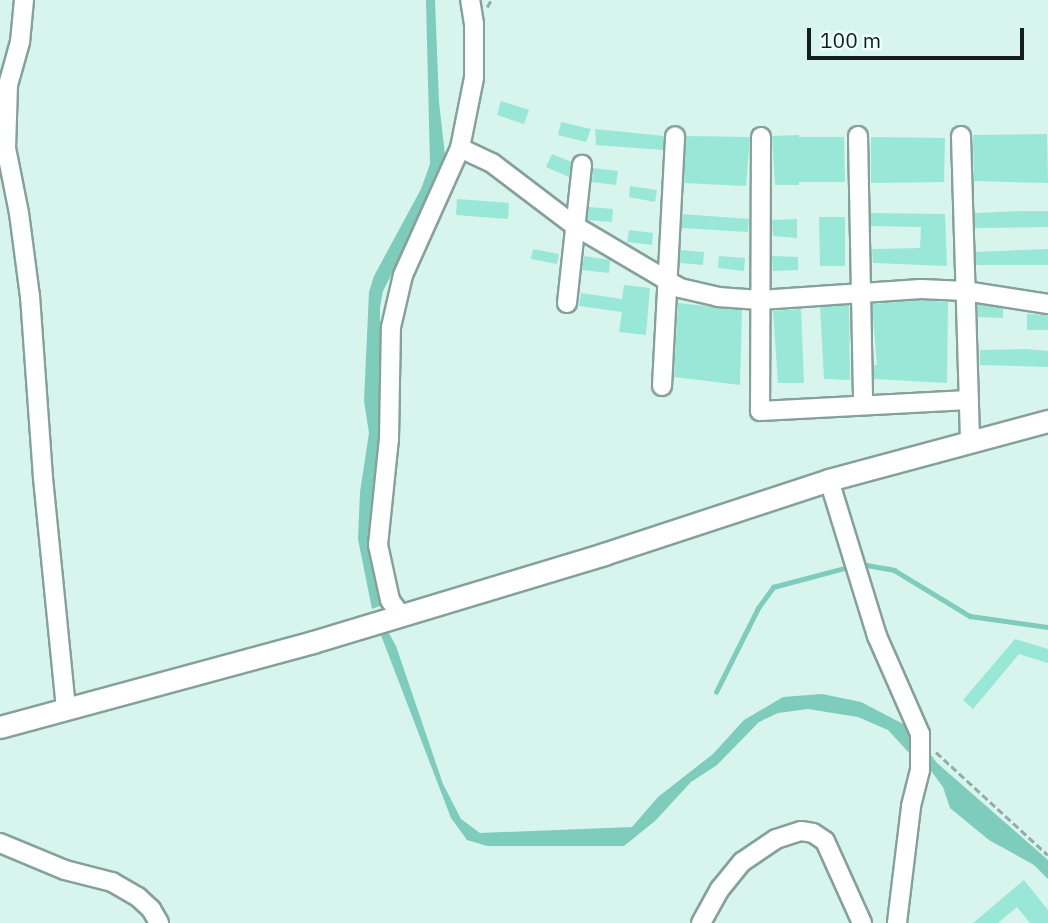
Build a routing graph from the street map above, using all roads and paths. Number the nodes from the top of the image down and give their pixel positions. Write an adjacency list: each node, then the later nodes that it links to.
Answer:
1 (24, 0): 23 (street)
2 (470, 0): 7 (street)
3 (961, 135): 11 (street)
4 (675, 136): 10 (street)
5 (858, 136): 12 (street)
6 (761, 137): 13 (street)
7 (460, 148): 9 (street); 22 (street)
8 (582, 165): 9 (street)
9 (576, 226): 10 (street); 14 (street)
10 (667, 282): 13 (street); 16 (street)
11 (965, 291): 12 (street); 15 (street); 17 (street)
12 (861, 295): 13 (street); 18 (street)
13 (760, 300): 18 (street)
14 (567, 303)
15 (1048, 304)
16 (662, 386)
17 (968, 400): 18 (street); 20 (street)
18 (863, 405)
19 (1048, 421): 20 (street)
20 (970, 443): 21 (street)
21 (829, 480): 22 (street); 25 (street)
22 (388, 617): 23 (street)
23 (66, 708): 24 (street)
24 (0, 727)
25 (920, 734): 27 (path); 31 (street)
26 (0, 844): 28 (street)
27 (1048, 855)
28 (159, 923)
29 (701, 923): 30 (street)
30 (862, 923)
31 (897, 923)

